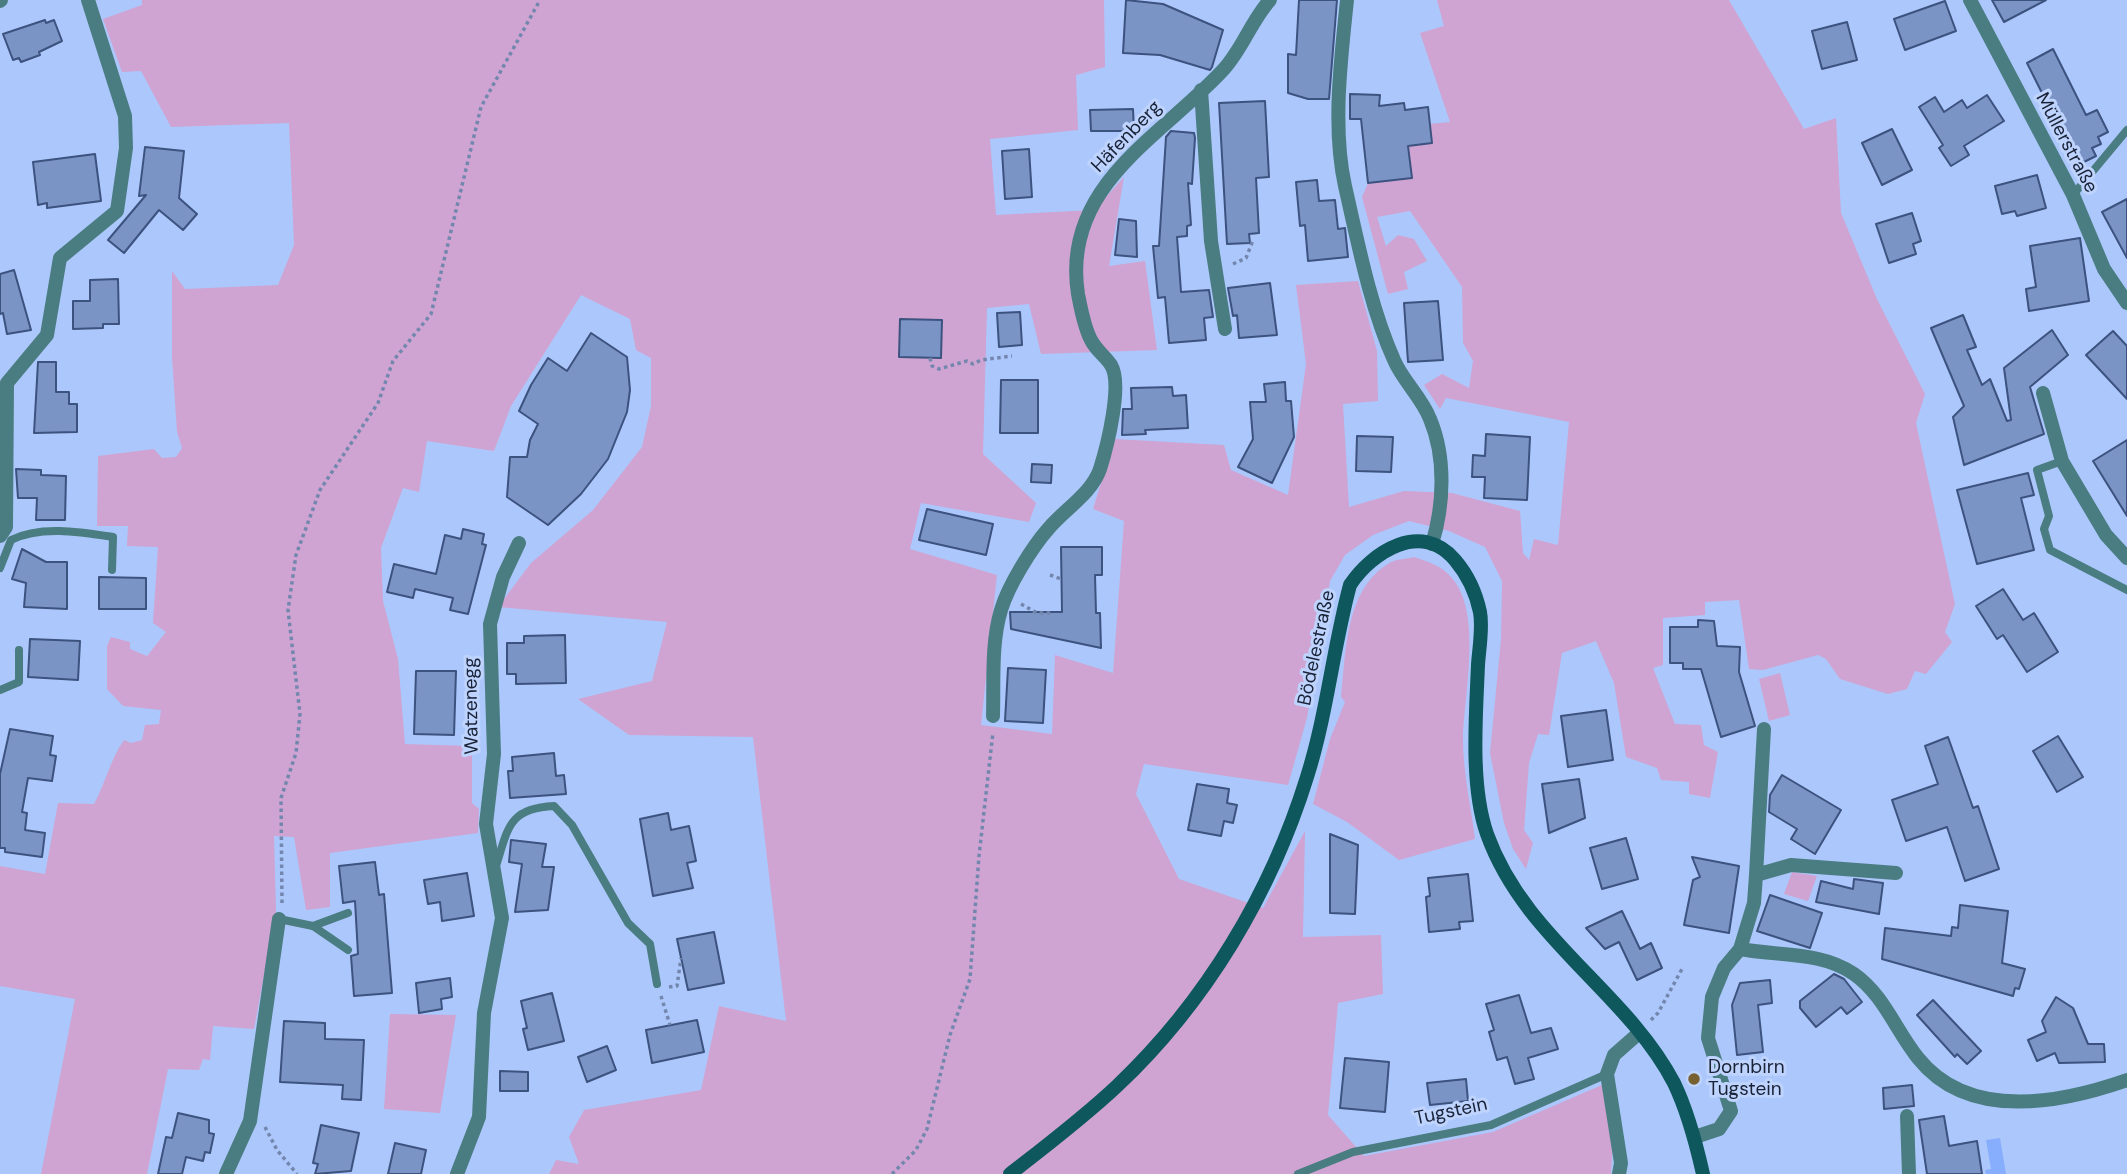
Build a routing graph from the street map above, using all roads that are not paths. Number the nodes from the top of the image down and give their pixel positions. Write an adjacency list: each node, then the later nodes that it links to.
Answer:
1 (88, 0): 12 (street)
2 (1270, 0): 5 (street, Häfenberg)
3 (1347, 0): 14 (street)
4 (1970, 0): 7 (street, Müllerstraße)
5 (1201, 90): 9 (street); 21 (street, Häfenberg)
6 (2127, 130): 7 (lane)
7 (2073, 195): 8 (street, Müllerstraße)
8 (2127, 303)
9 (1225, 329)
10 (2043, 393): 11 (street)
11 (2062, 461): 15 (street); 18 (lane)
12 (0, 536)
13 (519, 543): 23 (street, Watzenegg)
14 (1432, 544): 32 (main road); 39 (main road, Bödelestraße)
15 (2124, 550)
16 (0, 568): 17 (lane)
17 (112, 570)
18 (2127, 590)
19 (19, 650): 20 (lane)
20 (0, 690)
21 (993, 716)
22 (1764, 729): 25 (street)
23 (495, 872): 31 (lane, Watzenegg); 38 (street, Watzenegg)
24 (1896, 873): 25 (street)
25 (1756, 875): 29 (street)
26 (348, 913): 28 (lane)
27 (279, 919): 28 (lane); 37 (street)
28 (313, 926): 30 (lane)
29 (1740, 949): 34 (street); 36 (street)
30 (348, 950)
31 (657, 984)
32 (1643, 1029): 33 (street); 36 (main road)
33 (1607, 1074): 40 (lane, Tugstein); 41 (street)
34 (2127, 1080)
35 (1907, 1116): 43 (street)
36 (1695, 1137): 42 (main road)
37 (226, 1174)
38 (457, 1174)
39 (1010, 1174)
40 (1298, 1174)
41 (1619, 1174)
42 (1703, 1174)
43 (1909, 1174)

